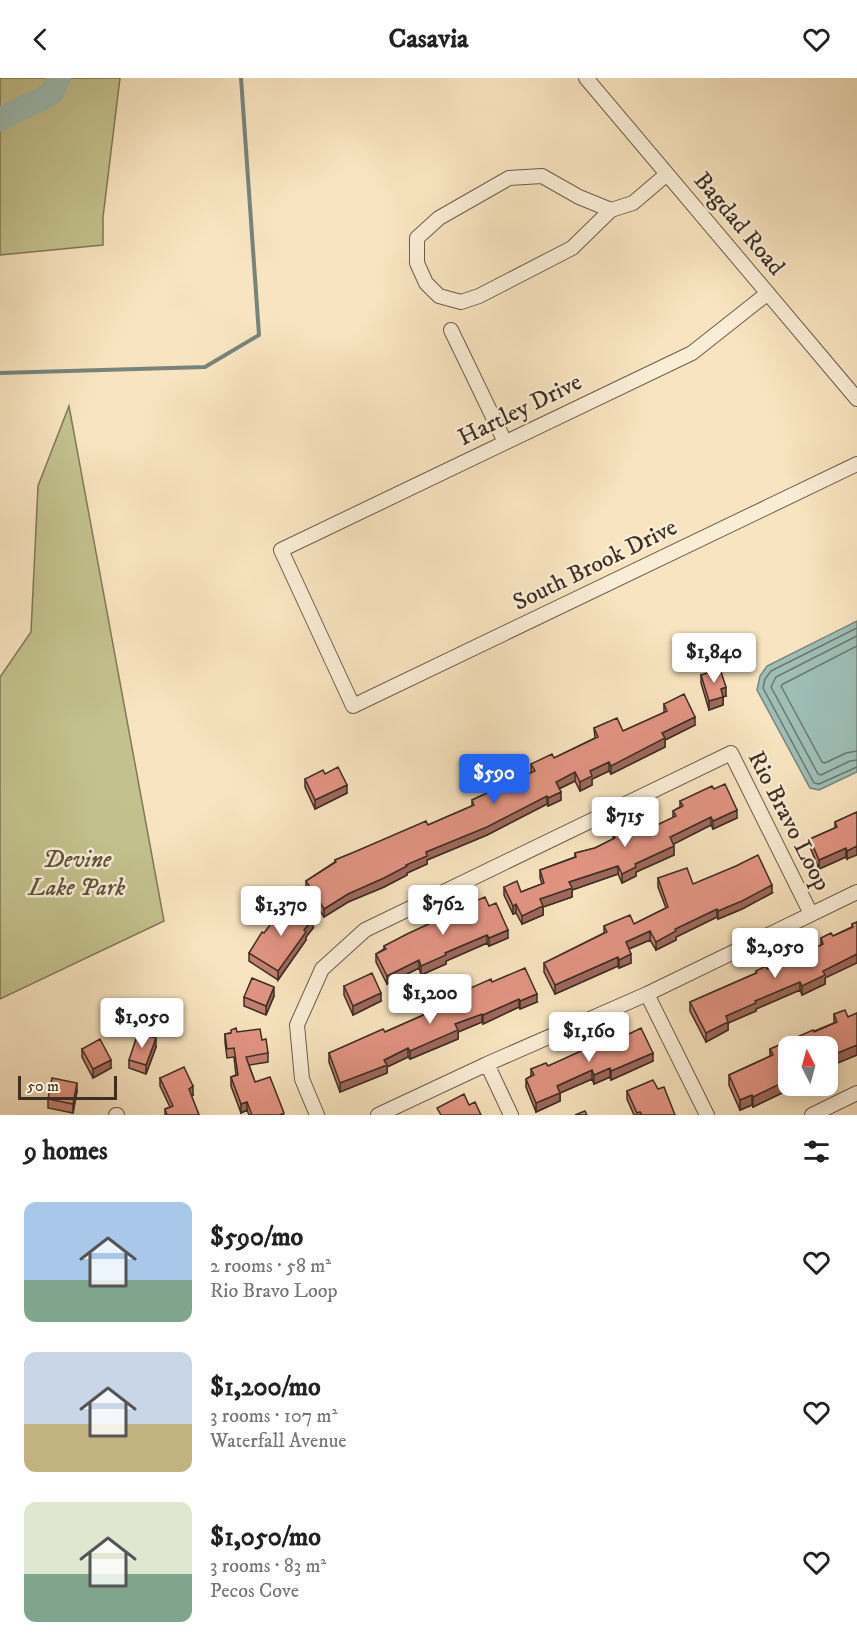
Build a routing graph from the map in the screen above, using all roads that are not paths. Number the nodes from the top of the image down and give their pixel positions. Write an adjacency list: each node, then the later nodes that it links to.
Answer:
1 (586, 78): 2 (street, Bagdad Road)
2 (667, 174): 3 (street); 4 (street, Bagdad Road)
3 (611, 210): 3 (street)
4 (768, 293): 6 (street, Bagdad Road); 7 (street, Hartley Drive)
5 (451, 330): 7 (street)
6 (857, 399)
7 (505, 442): 9 (street, Hartley Drive)
8 (857, 464): 9 (street, South Brook Drive)
9 (353, 706)
10 (857, 892): 11 (street)
11 (812, 914): 12 (street); 15 (street, Rio Bravo Loop)
12 (647, 994): 13 (street); 18 (street)
13 (487, 1064): 16 (street); 17 (street)
14 (857, 1093): 19 (street)
15 (317, 1115)
16 (378, 1115)
17 (511, 1115)
18 (707, 1115)
19 (812, 1115)

